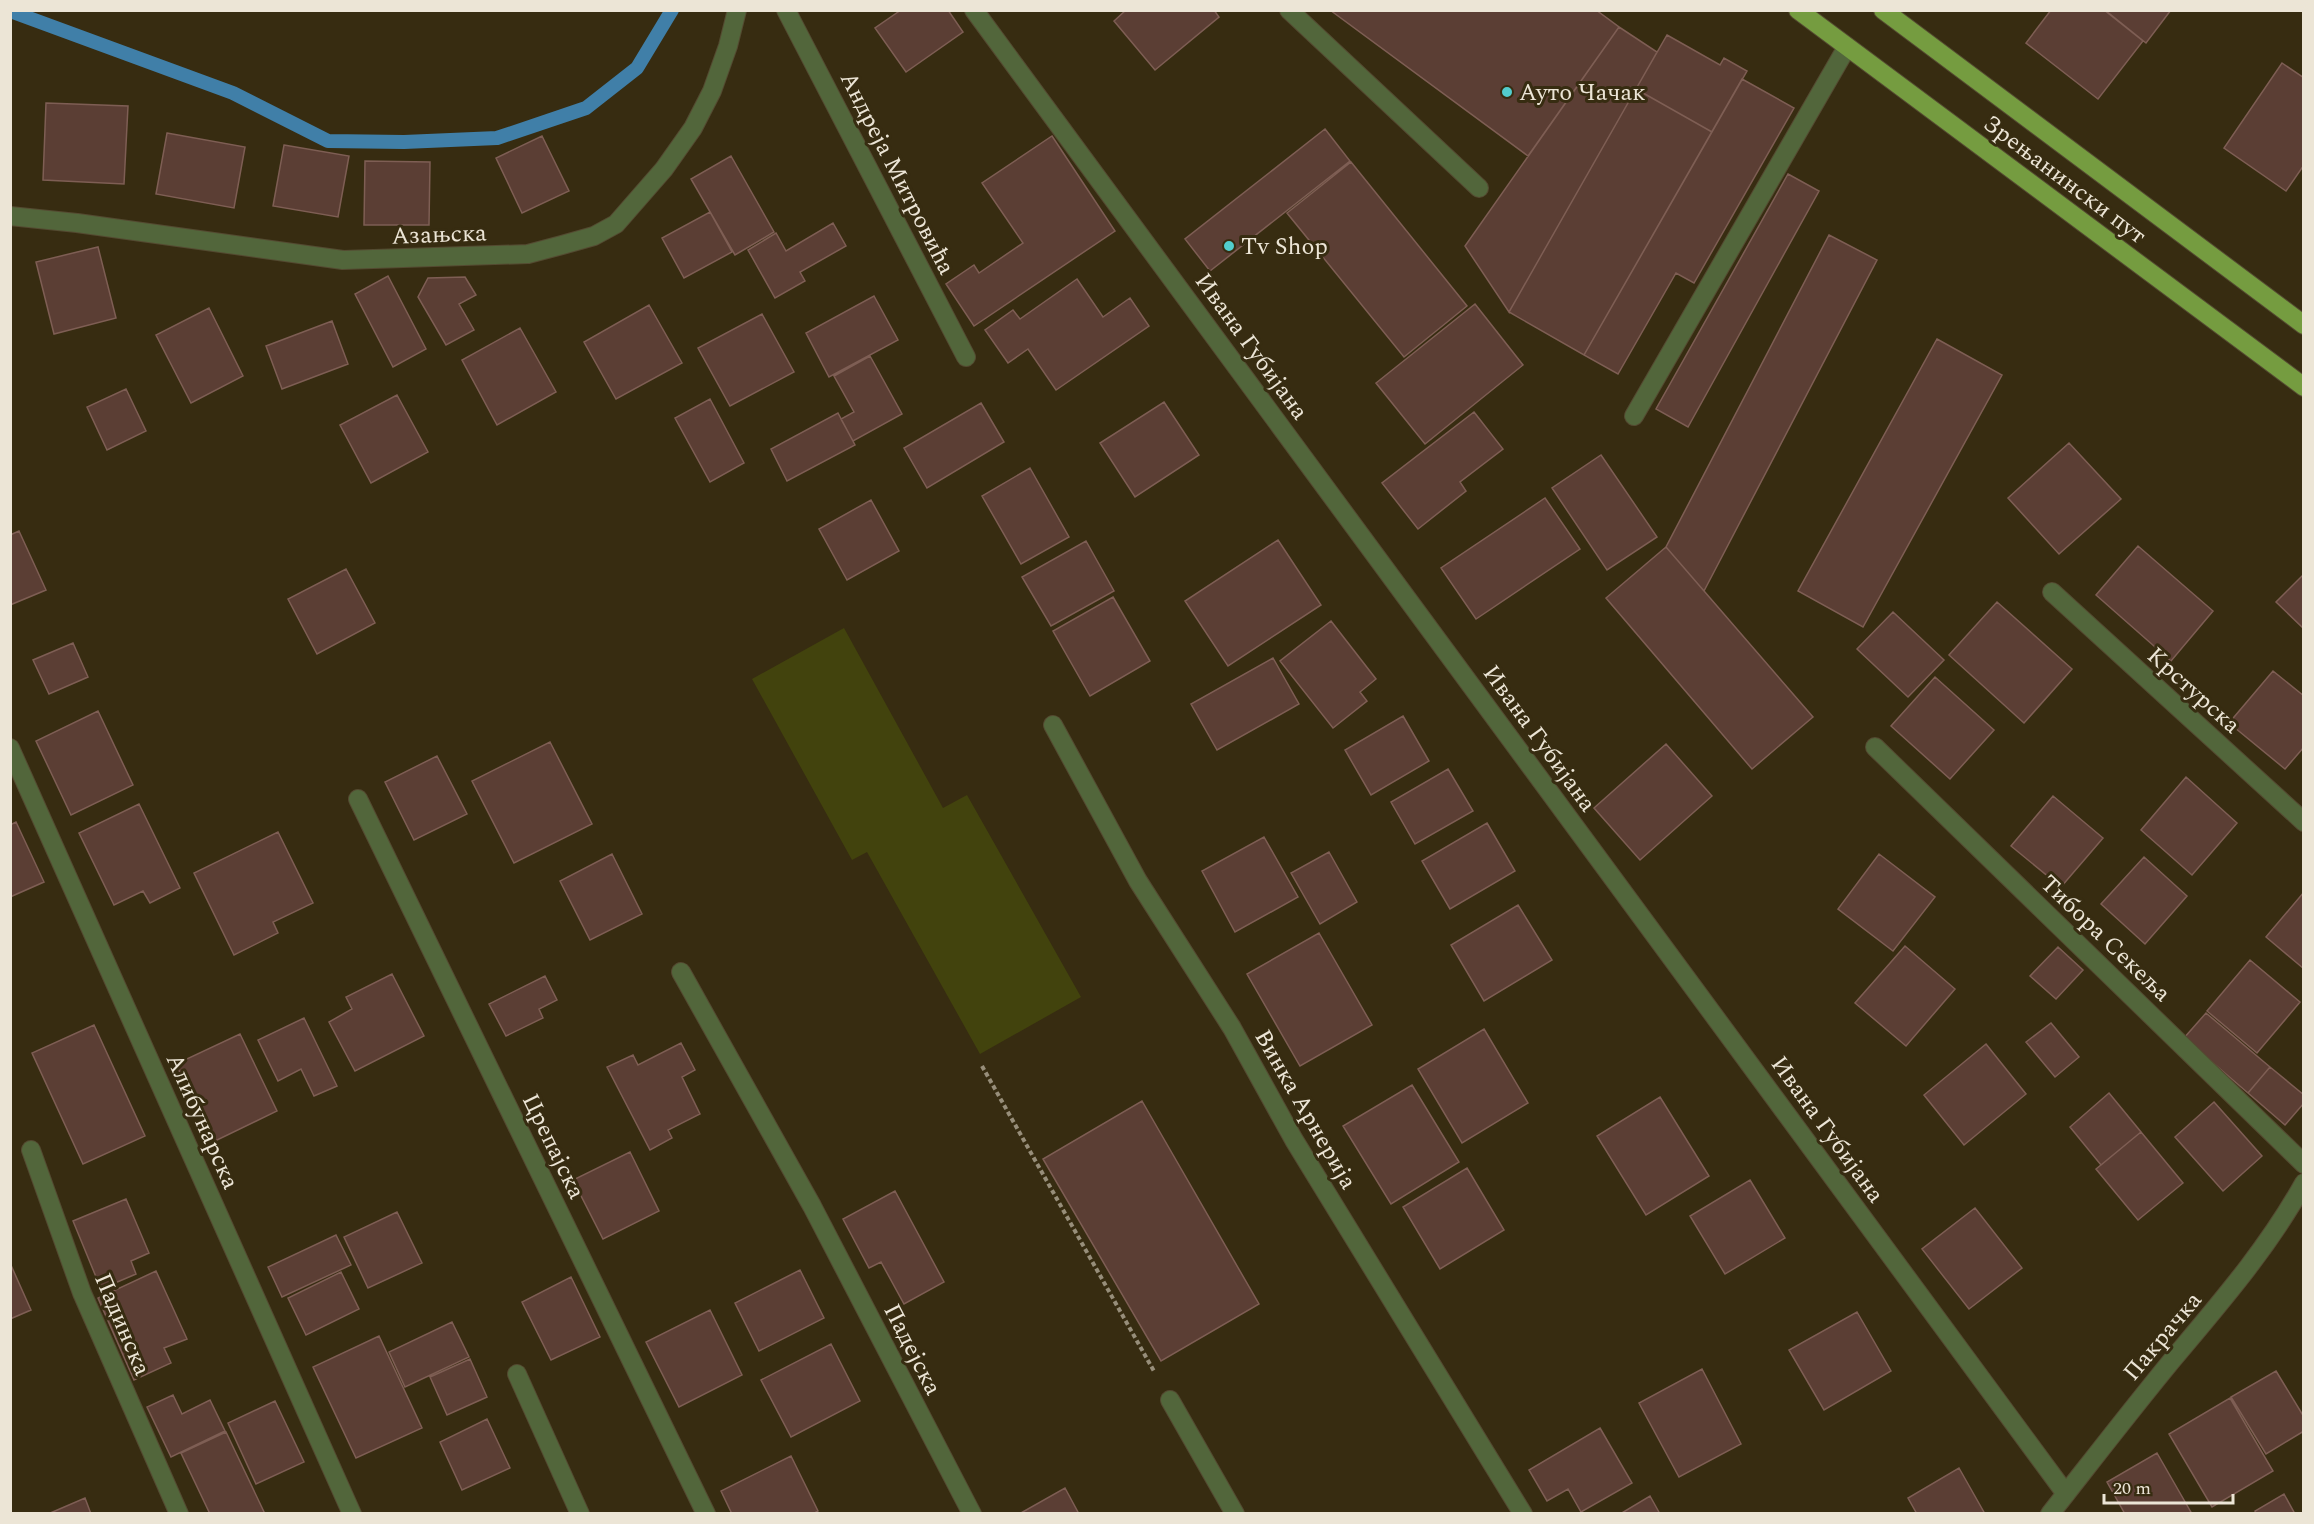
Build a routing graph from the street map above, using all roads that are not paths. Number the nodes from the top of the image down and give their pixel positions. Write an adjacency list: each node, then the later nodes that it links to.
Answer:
1 (737, 10): 9 (street, Азањска)
2 (786, 10): 11 (street, Андреја Митровића)
3 (974, 10): 26 (street, Ивана Губијана)
4 (1289, 10): 8 (street)
5 (1798, 10): 7 (main road, Зрењанински пут)
6 (1882, 10): 10 (main road, Зрењанински пут)
7 (1847, 46): 12 (main road, Зрењанински пут); 13 (street)
8 (1479, 188)
9 (10, 216)
10 (2304, 324)
11 (966, 357)
12 (2304, 387)
13 (1634, 416)
14 (2052, 592): 19 (street, Крстурска)
15 (1053, 724): 33 (street, Винка Арнерија)
16 (1875, 747): 22 (street, Тибора Секеља)
17 (10, 748): 28 (street, Алибунарска)
18 (358, 799): 30 (street, Црепајска)
19 (2304, 822)
20 (681, 972): 31 (street, Падејска)
21 (31, 1150): 27 (street, Падинска)
22 (2304, 1164)
23 (2304, 1183): 26 (street, Пакрачка)
24 (517, 1374): 29 (street)
25 (1170, 1400): 32 (street)
26 (2066, 1494): 34 (street, Пакрачка)
27 (179, 1514)
28 (352, 1514)
29 (580, 1514)
30 (706, 1514)
31 (972, 1514)
32 (1235, 1514)
33 (1523, 1514)
34 (2050, 1514)

